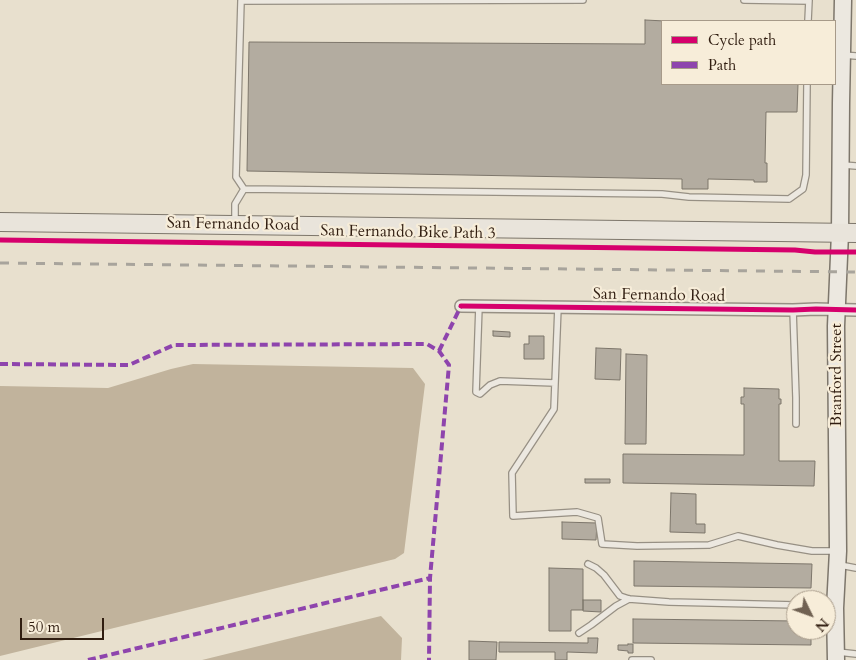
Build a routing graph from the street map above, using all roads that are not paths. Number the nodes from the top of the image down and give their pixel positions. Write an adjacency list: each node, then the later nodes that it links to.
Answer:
1 (569, 0): 2 (lane); 5 (lane)
2 (583, 0)
3 (744, 0): 6 (lane)
4 (843, 0): 8 (main road, Branford Street)
5 (241, 1): 11 (lane)
6 (809, 1): 7 (lane)
7 (808, 20)
8 (849, 55): 10 (main road, Branford Street)
9 (807, 85): 11 (lane)
10 (848, 166): 14 (main road, Branford Street)
11 (244, 189): 13 (lane)
12 (0, 222): 13 (main road, San Fernando Road)
13 (234, 225): 14 (main road, San Fernando Road)
14 (848, 233): 19 (main road, Branford Street)
15 (461, 306): 16 (street, San Fernando Road)
16 (479, 306): 17 (street, San Fernando Road); 21 (lane)
17 (558, 307): 18 (street, San Fernando Road); 21 (lane)
18 (793, 310): 19 (street, San Fernando Road); 22 (lane)
19 (837, 310): 20 (street, San Fernando Road); 23 (main road, Branford Street)
20 (856, 310)
21 (555, 383): 23 (lane)
22 (796, 424)
23 (838, 558): 25 (lane); 26 (main road, Branford Street)
24 (588, 564): 27 (lane)
25 (856, 568)
26 (833, 590)
27 (629, 599): 28 (lane); 29 (lane)
28 (786, 605)
29 (579, 633)
30 (834, 640): 32 (main road, Branford Street)
31 (856, 654): 32 (lane)
32 (836, 656)
33 (632, 660): 34 (lane)
34 (650, 660)

